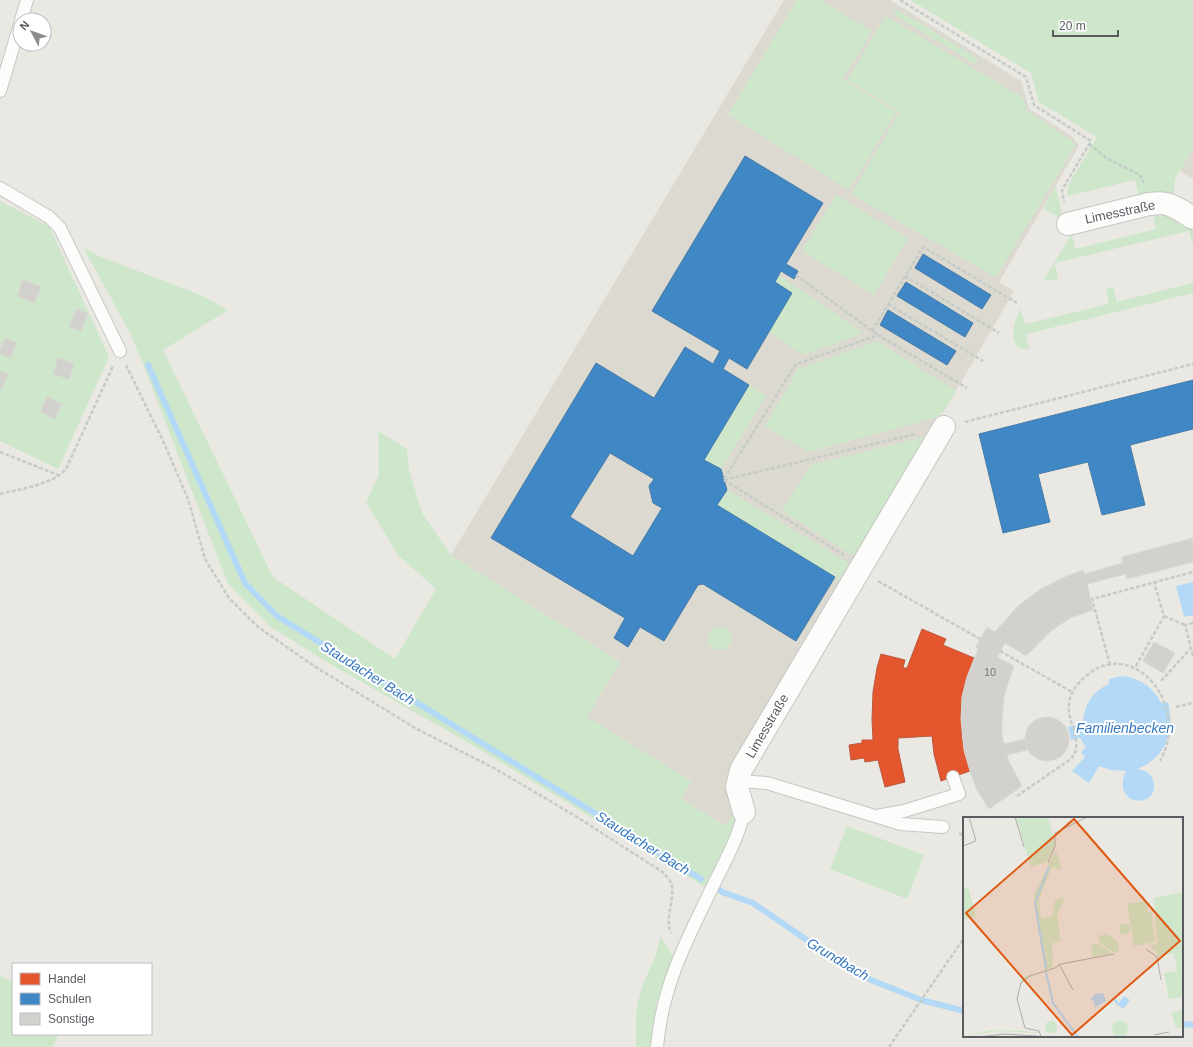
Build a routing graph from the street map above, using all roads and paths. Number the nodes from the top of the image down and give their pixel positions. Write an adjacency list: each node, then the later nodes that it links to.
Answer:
1 (27, 0): 3 (lane)
2 (900, 0): 6 (path)
3 (23, 12)
4 (12, 51): 5 (lane)
5 (0, 92)
6 (1089, 144): 8 (path); 10 (path)
7 (0, 188): 18 (lane)
8 (1153, 204): 9 (street, Limesstraße); 10 (street, Limesstraße)
9 (1193, 218)
10 (1068, 224)
11 (796, 275): 15 (path)
12 (905, 276): 13 (path); 14 (path); 16 (path)
13 (1017, 303)
14 (888, 304): 15 (path); 19 (path)
15 (872, 331): 17 (path)
16 (999, 333)
17 (878, 335): 21 (path); 25 (path)
18 (120, 351): 24 (path); 55 (path)
19 (983, 361)
20 (1193, 364): 22 (path)
21 (967, 388)
22 (944, 427): 25 (path); 27 (street, Limesstraße)
23 (0, 452): 24 (path)
24 (59, 475): 26 (path)
25 (724, 480): 27 (path)
26 (0, 494)
27 (860, 568): 33 (path); 49 (street, Limesstraße)
28 (1193, 572): 29 (path)
29 (1154, 582): 30 (path); 37 (path)
30 (1164, 616): 32 (path); 38 (path)
31 (1193, 623): 32 (path)
32 (1185, 625): 34 (path)
33 (980, 639)
34 (1191, 648): 36 (path); 41 (path)
35 (1000, 650): 43 (path)
36 (1193, 656)
37 (1110, 665): 38 (path); 43 (path)
38 (1136, 666): 39 (path)
39 (1144, 669)
40 (1156, 678): 41 (path)
41 (1161, 681): 42 (path)
42 (1164, 685)
43 (1072, 692): 50 (path)
44 (1174, 703): 45 (path)
45 (1193, 703)
46 (1166, 754): 47 (path)
47 (1160, 761)
48 (953, 777): 52 (lane)
49 (738, 781): 51 (street, Limesstraße); 52 (lane)
50 (1017, 796)
51 (744, 812): 55 (lane, Limesstraße)
52 (875, 817): 53 (lane)
53 (943, 827)
54 (963, 939): 57 (path)
55 (682, 950): 56 (lane, Limesstraße)
56 (657, 1047)
57 (889, 1047)

